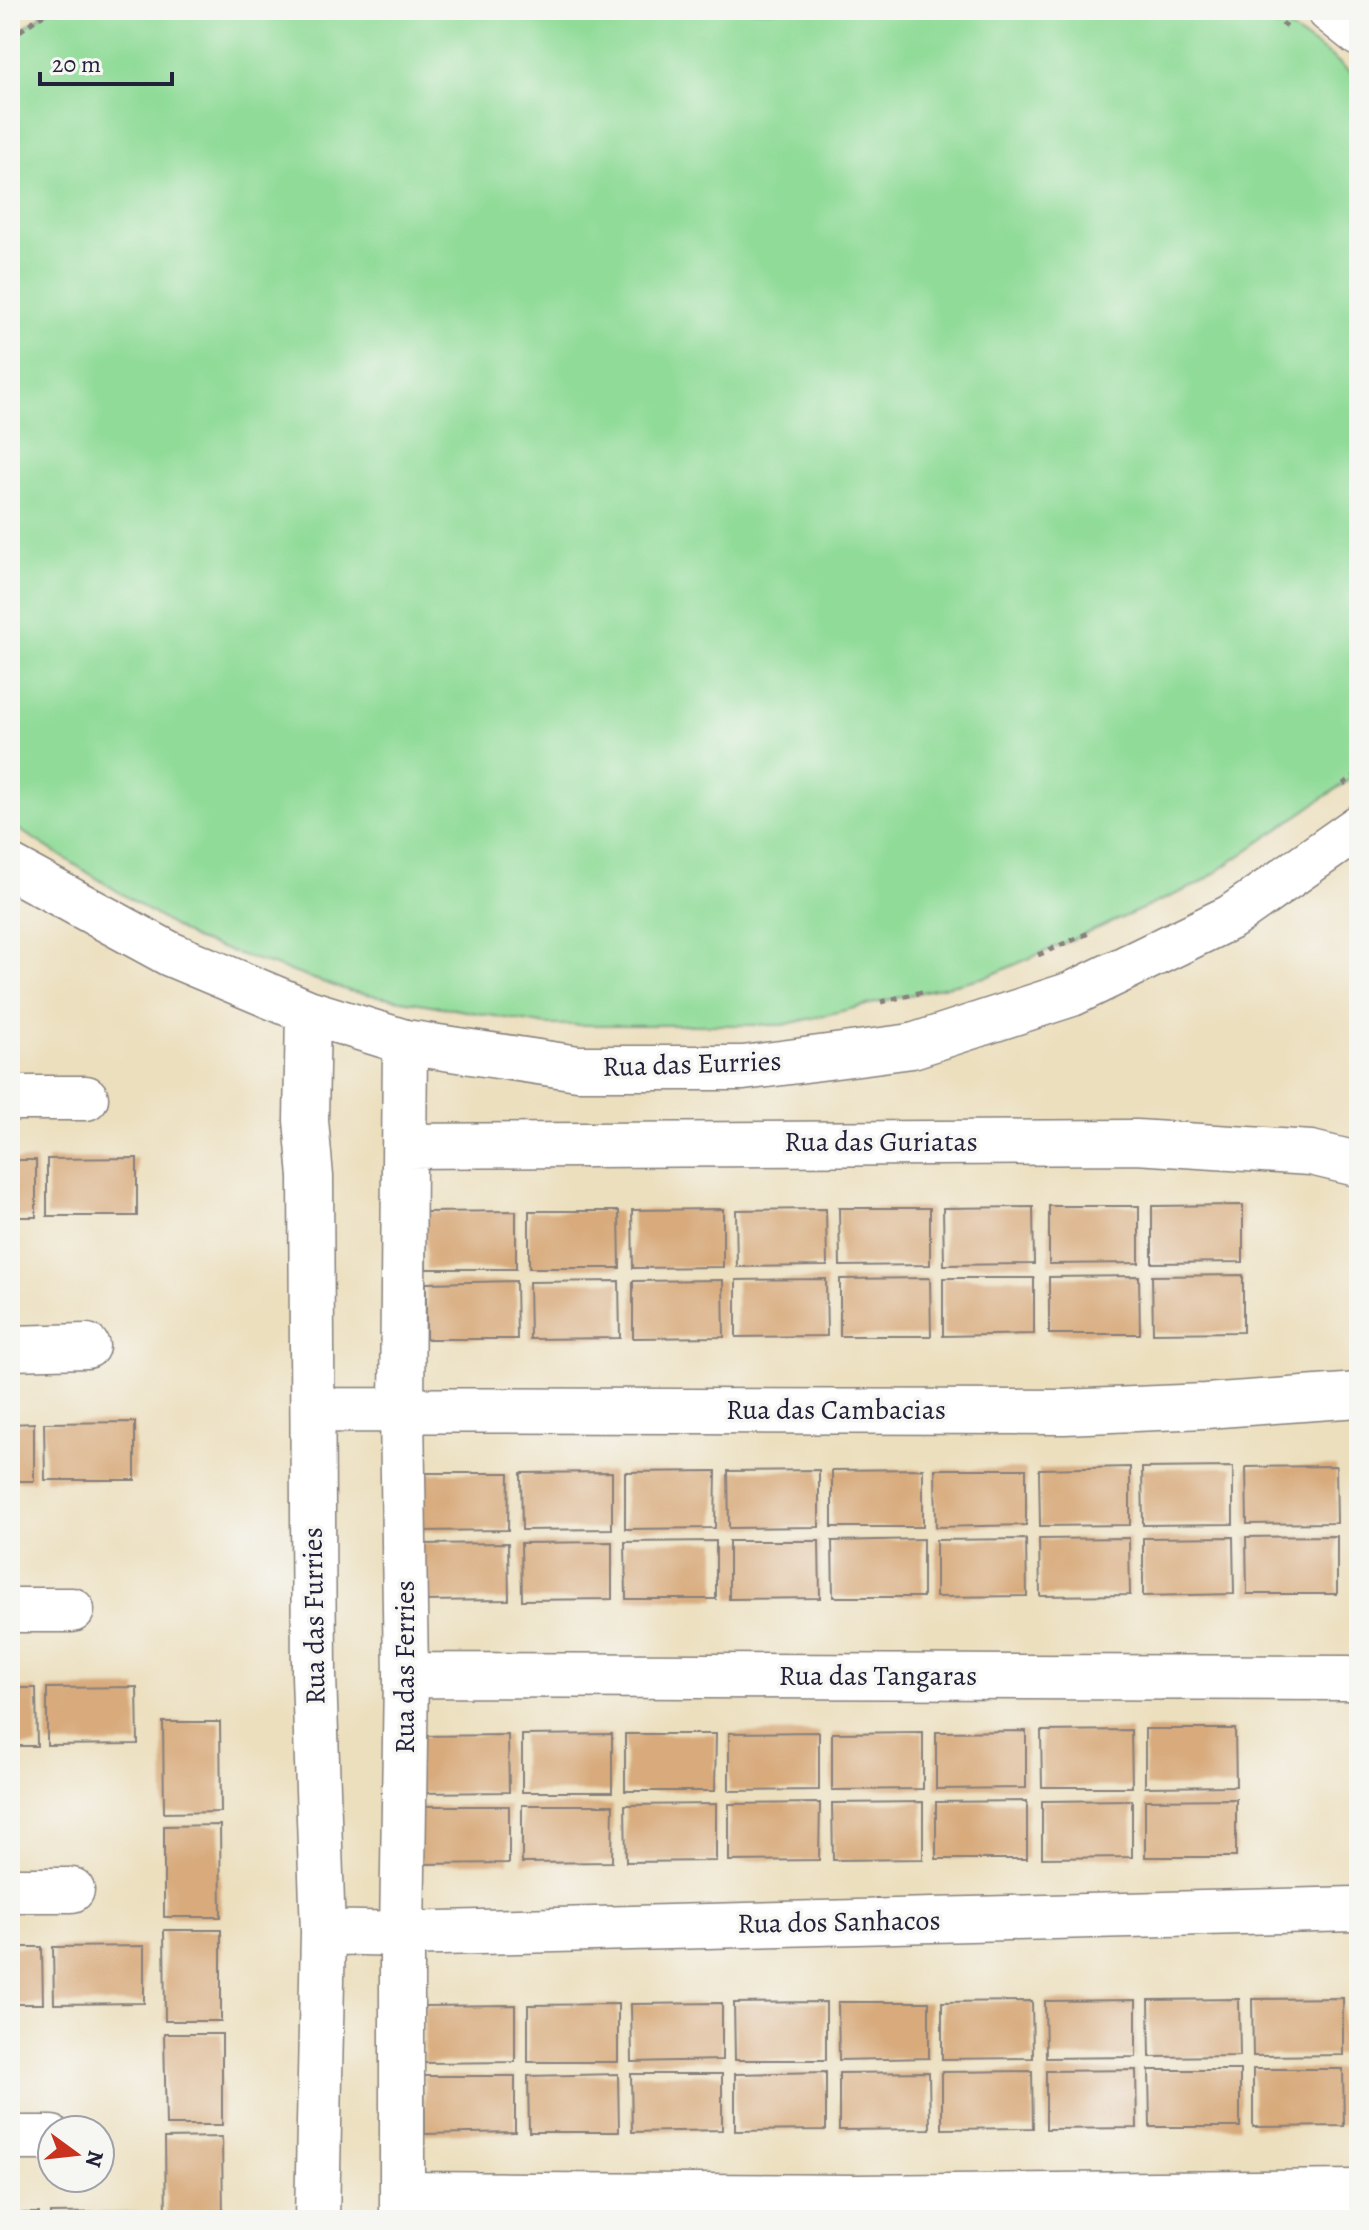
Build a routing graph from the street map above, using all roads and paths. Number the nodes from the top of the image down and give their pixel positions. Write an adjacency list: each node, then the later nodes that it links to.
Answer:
1 (49, 10): 4 (path)
2 (1329, 10): 3 (street)
3 (1359, 34)
4 (10, 38)
5 (1359, 773): 6 (path)
6 (1334, 790)
7 (1359, 827): 14 (street, Rua das Eurries)
8 (10, 867): 13 (street, Rua das Eurries)
9 (1101, 927): 10 (path)
10 (1031, 958)
11 (931, 990): 12 (path)
12 (872, 1004)
13 (308, 1012): 14 (street, Rua das Eurries); 22 (street, Rua das Furries)
14 (405, 1042): 17 (street, Rua das Ferries)
15 (10, 1098): 16 (street)
16 (86, 1098)
17 (404, 1130): 18 (street, Rua das Guriatas); 23 (street, Rua das Ferries)
18 (1357, 1164)
19 (87, 1346): 20 (street)
20 (10, 1348)
21 (1359, 1395): 23 (street, Rua das Cambacias)
22 (313, 1410): 23 (street, Rua das Cambacias); 31 (street, Rua das Furries)
23 (402, 1411): 26 (street, Rua das Ferries)
24 (10, 1610): 25 (street)
25 (72, 1610)
26 (406, 1675): 27 (street, Rua das Tangaras); 32 (street, Rua das Ferries)
27 (1349, 1678)
28 (10, 1890): 29 (street)
29 (72, 1890)
30 (1355, 1909): 32 (street, Rua dos Sanhacos)
31 (323, 1932): 32 (street, Rua dos Sanhacos); 37 (street, Rua das Furries)
32 (402, 1934): 36 (street, Rua das Ferries)
33 (10, 2138): 34 (street)
34 (36, 2138)
35 (1359, 2192): 36 (street)
36 (402, 2207)
37 (317, 2220)

